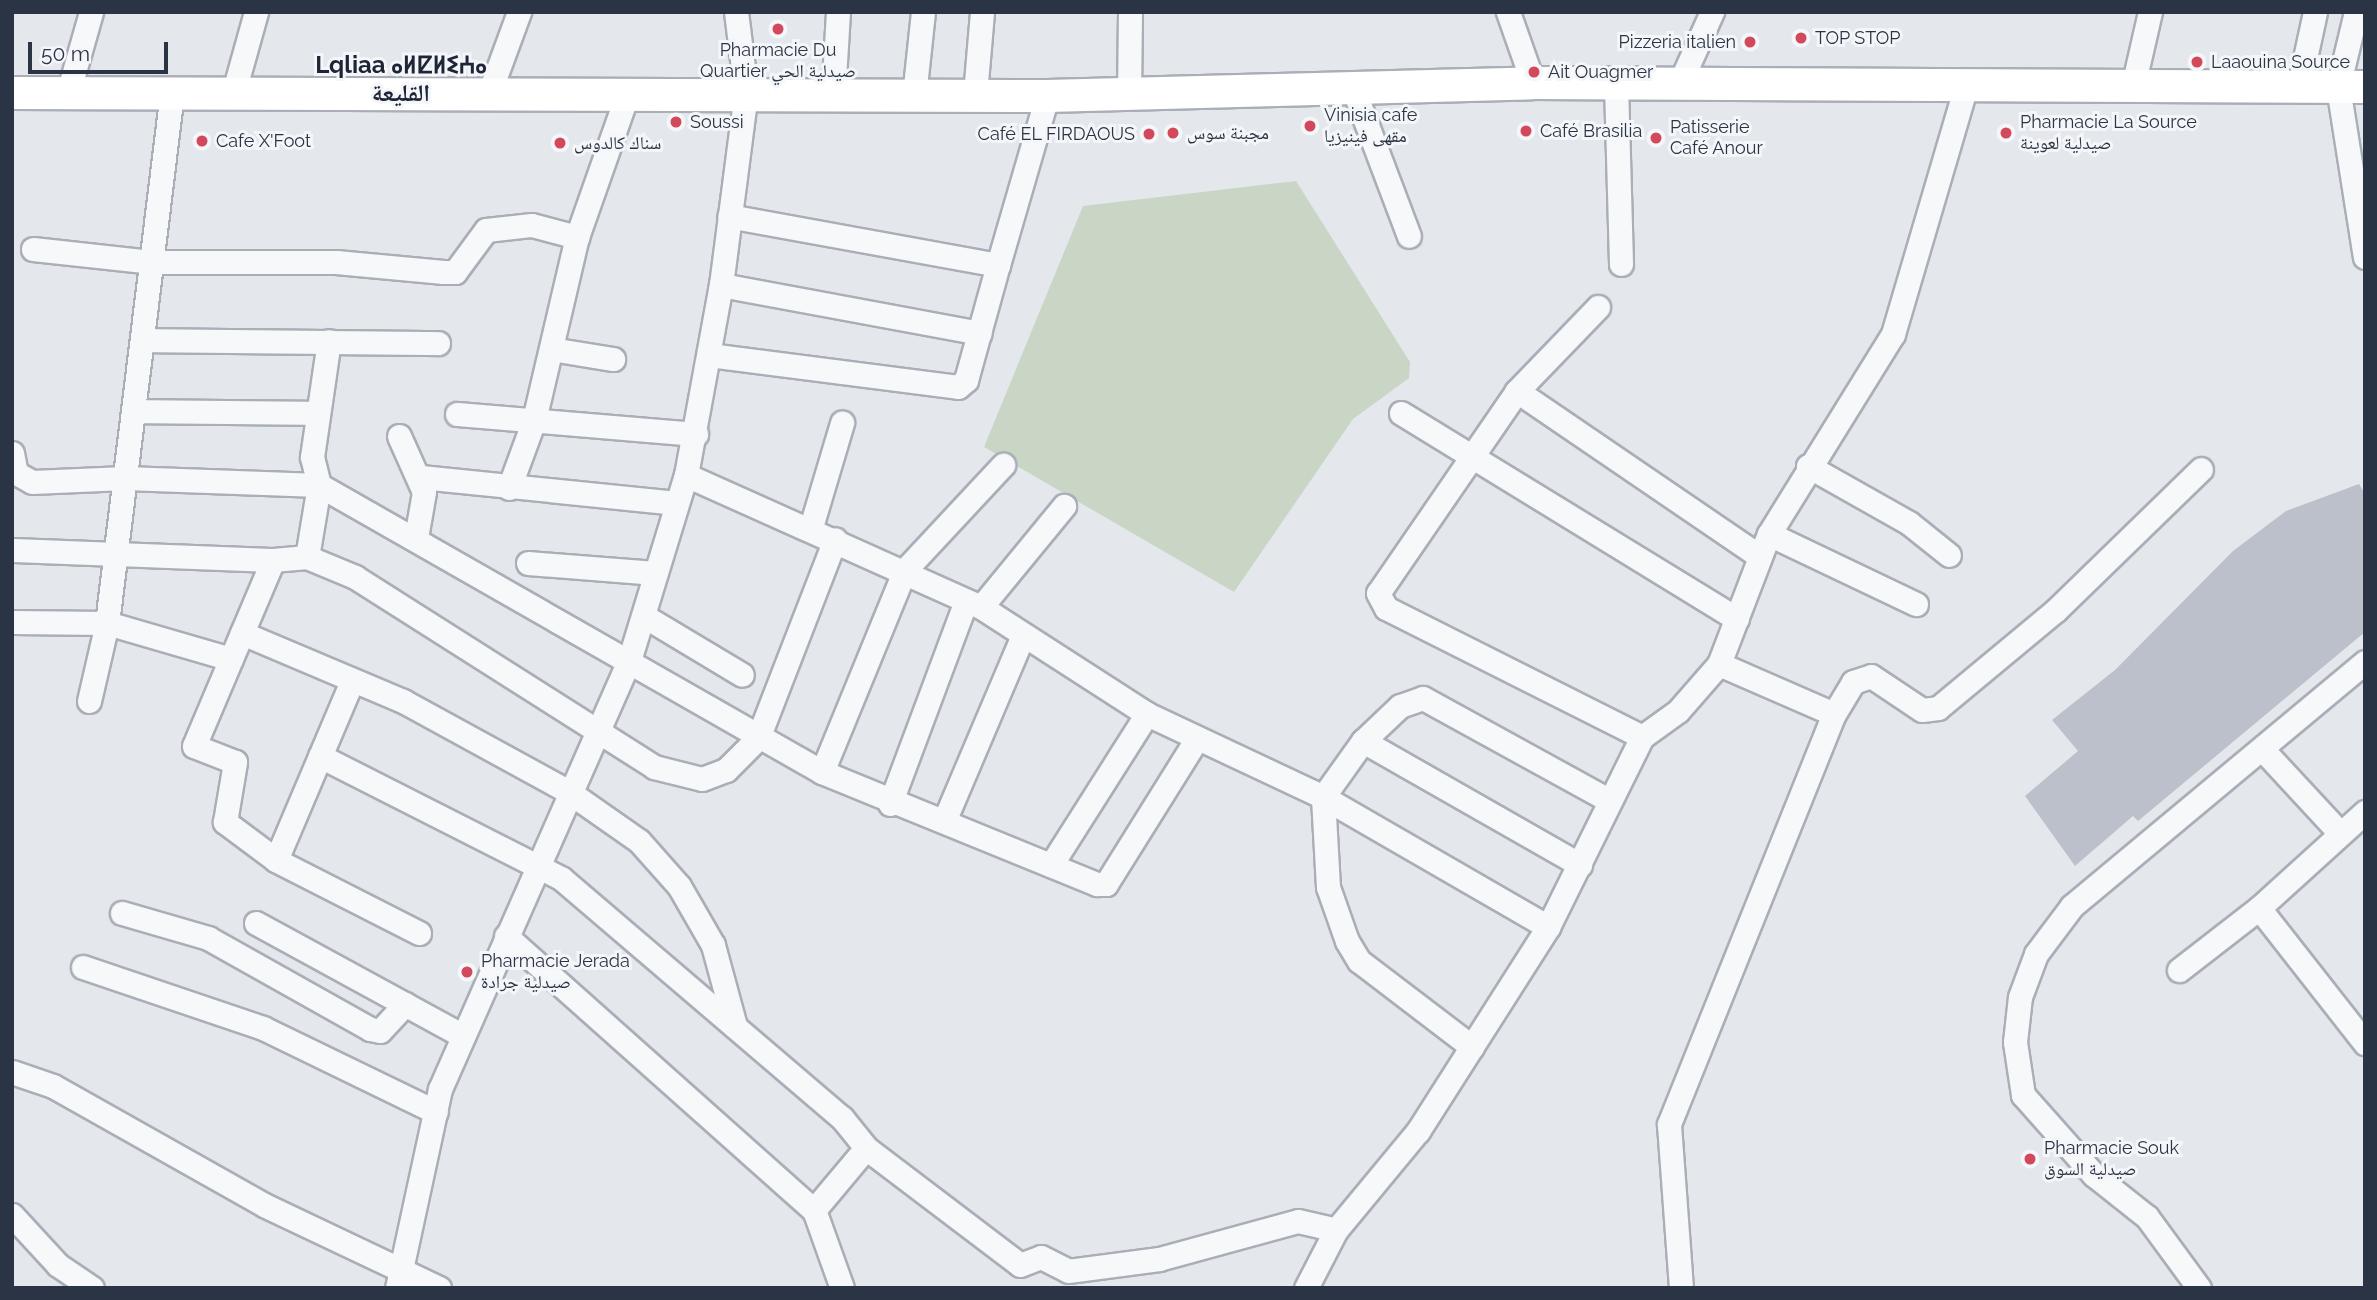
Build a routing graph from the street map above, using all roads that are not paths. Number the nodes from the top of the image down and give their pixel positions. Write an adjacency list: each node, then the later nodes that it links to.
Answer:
1 (91, 12): 28 (street)
2 (256, 12): 22 (street)
3 (519, 12): 23 (street)
4 (736, 12): 26 (street)
5 (838, 12): 31 (street)
6 (923, 12): 32 (street)
7 (982, 12): 29 (street)
8 (1130, 12): 30 (street)
9 (1712, 12): 16 (street)
10 (2150, 12): 18 (street)
11 (2315, 12): 19 (street)
12 (2356, 12): 20 (street)
13 (1512, 14): 14 (street)
14 (1533, 83): 15 (main road); 21 (main road)
15 (1616, 84): 16 (main road); 40 (street)
16 (1679, 85): 17 (main road)
17 (1966, 86): 18 (main road); 63 (street)
18 (2133, 86): 19 (main road)
19 (2299, 86): 20 (main road)
20 (2351, 87): 38 (street)
21 (1353, 88): 30 (main road); 35 (street)
22 (234, 91): 23 (main road); 24 (main road)
23 (490, 91): 25 (main road)
24 (172, 92): 28 (main road); 39 (street)
25 (628, 92): 26 (main road); 36 (street)
26 (746, 92): 31 (main road); 34 (street)
27 (12, 93): 28 (main road)
28 (68, 93)
29 (975, 94): 32 (main road); 33 (main road)
30 (1129, 95): 33 (main road)
31 (834, 96): 32 (main road)
32 (914, 96)
33 (1047, 96): 41 (street)
34 (729, 216): 41 (street); 42 (street)
35 (1409, 236)
36 (577, 237): 39 (street); 48 (street)
37 (33, 249): 39 (street)
38 (2365, 257)
39 (153, 262): 45 (street)
40 (1621, 264)
41 (998, 265): 44 (street)
42 (721, 285): 44 (street); 49 (street)
43 (1598, 307): 51 (street)
44 (980, 334): 49 (street)
45 (143, 340): 46 (street); 52 (street)
46 (329, 341): 47 (street); 54 (street)
47 (438, 343)
48 (551, 349): 50 (street); 56 (street)
49 (709, 355): 58 (street)
50 (613, 359)
51 (1517, 391): 61 (street); 79 (street)
52 (135, 411): 54 (street); 67 (street)
53 (1401, 412): 61 (street)
54 (318, 413): 68 (street)
55 (457, 414): 56 (street)
56 (534, 420): 58 (street); 69 (street)
57 (842, 423): 72 (street)
58 (696, 433): 65 (street)
59 (399, 436): 66 (street)
60 (12, 453): 67 (street)
61 (1468, 455): 88 (street); 103 (street)
62 (1003, 465): 83 (street)
63 (1808, 466): 73 (street); 78 (street)
64 (2201, 469): 101 (street)
65 (685, 475): 70 (street); 72 (street)
66 (421, 477): 69 (street); 74 (street)
67 (125, 478): 68 (street); 77 (street)
68 (319, 485): 74 (street); 80 (street)
69 (509, 488): 70 (street)
70 (677, 503): 84 (street)
71 (1064, 506): 85 (street)
72 (811, 527): 75 (street)
73 (1769, 534): 79 (street); 86 (street)
74 (416, 538): 94 (street)
75 (835, 539): 83 (street); 104 (street)
76 (12, 550): 77 (street)
77 (116, 550): 81 (street); 90 (street)
78 (1949, 555)
79 (1759, 556): 88 (street)
80 (307, 557): 81 (street); 102 (street)
81 (273, 560): 91 (street)
82 (528, 563): 84 (street)
83 (905, 570): 85 (street); 109 (street)
84 (656, 573): 87 (street)
85 (974, 604): 92 (street); 113 (street)
86 (1916, 604)
87 (644, 616): 94 (street); 97 (street)
88 (1737, 619): 96 (street)
89 (12, 622): 90 (street)
90 (107, 623): 93 (street); 99 (street)
91 (242, 633): 93 (street); 98 (street)
92 (1022, 638): 100 (street); 115 (street)
93 (231, 659): 117 (street)
94 (629, 661): 102 (street); 104 (street)
95 (2365, 662): 107 (street)
96 (1719, 664): 101 (street); 103 (street)
97 (742, 675)
98 (352, 681): 108 (street); 110 (street)
99 (89, 701)
100 (1147, 714): 105 (street); 118 (street)
101 (1834, 714): 145 (street)
102 (596, 729): 104 (street); 110 (street)
103 (1643, 737): 112 (street)
104 (758, 738): 109 (street)
105 (1196, 740): 111 (street); 118 (street)
106 (1363, 741): 111 (street); 112 (street); 119 (street)
107 (2263, 750): 116 (street); 146 (street)
108 (320, 756): 117 (street); 120 (street)
109 (822, 772): 113 (street)
110 (569, 792): 120 (street); 130 (street)
111 (1323, 797): 124 (street); 133 (street)
112 (1606, 799): 119 (street)
113 (890, 804): 115 (street)
114 (2365, 812): 116 (street)
115 (945, 819): 118 (street)
116 (2339, 832): 121 (street)
117 (276, 860): 125 (street)
118 (1051, 865)
119 (1580, 865): 124 (street)
120 (534, 866): 126 (street); 130 (street)
121 (2259, 908): 128 (street); 132 (street)
122 (122, 913): 129 (street)
123 (256, 923): 129 (street)
124 (1548, 927): 133 (street)
125 (419, 933)
126 (506, 936): 131 (street); 137 (street)
127 (83, 967): 135 (street)
128 (2179, 970)
129 (405, 1004): 131 (street)
130 (735, 1026): 136 (street)
131 (460, 1034): 135 (street)
132 (2365, 1043)
133 (1472, 1047): 139 (street)
134 (12, 1072): 140 (street)
135 (436, 1111): 140 (street)
136 (866, 1149): 137 (street); 139 (street)
137 (814, 1210): 143 (street)
138 (12, 1215): 141 (street)
139 (1336, 1230): 144 (street)
140 (400, 1278): 142 (street)
141 (92, 1288)
142 (439, 1288)
143 (842, 1288)
144 (1306, 1288)
145 (1681, 1288)
146 (2199, 1288)

